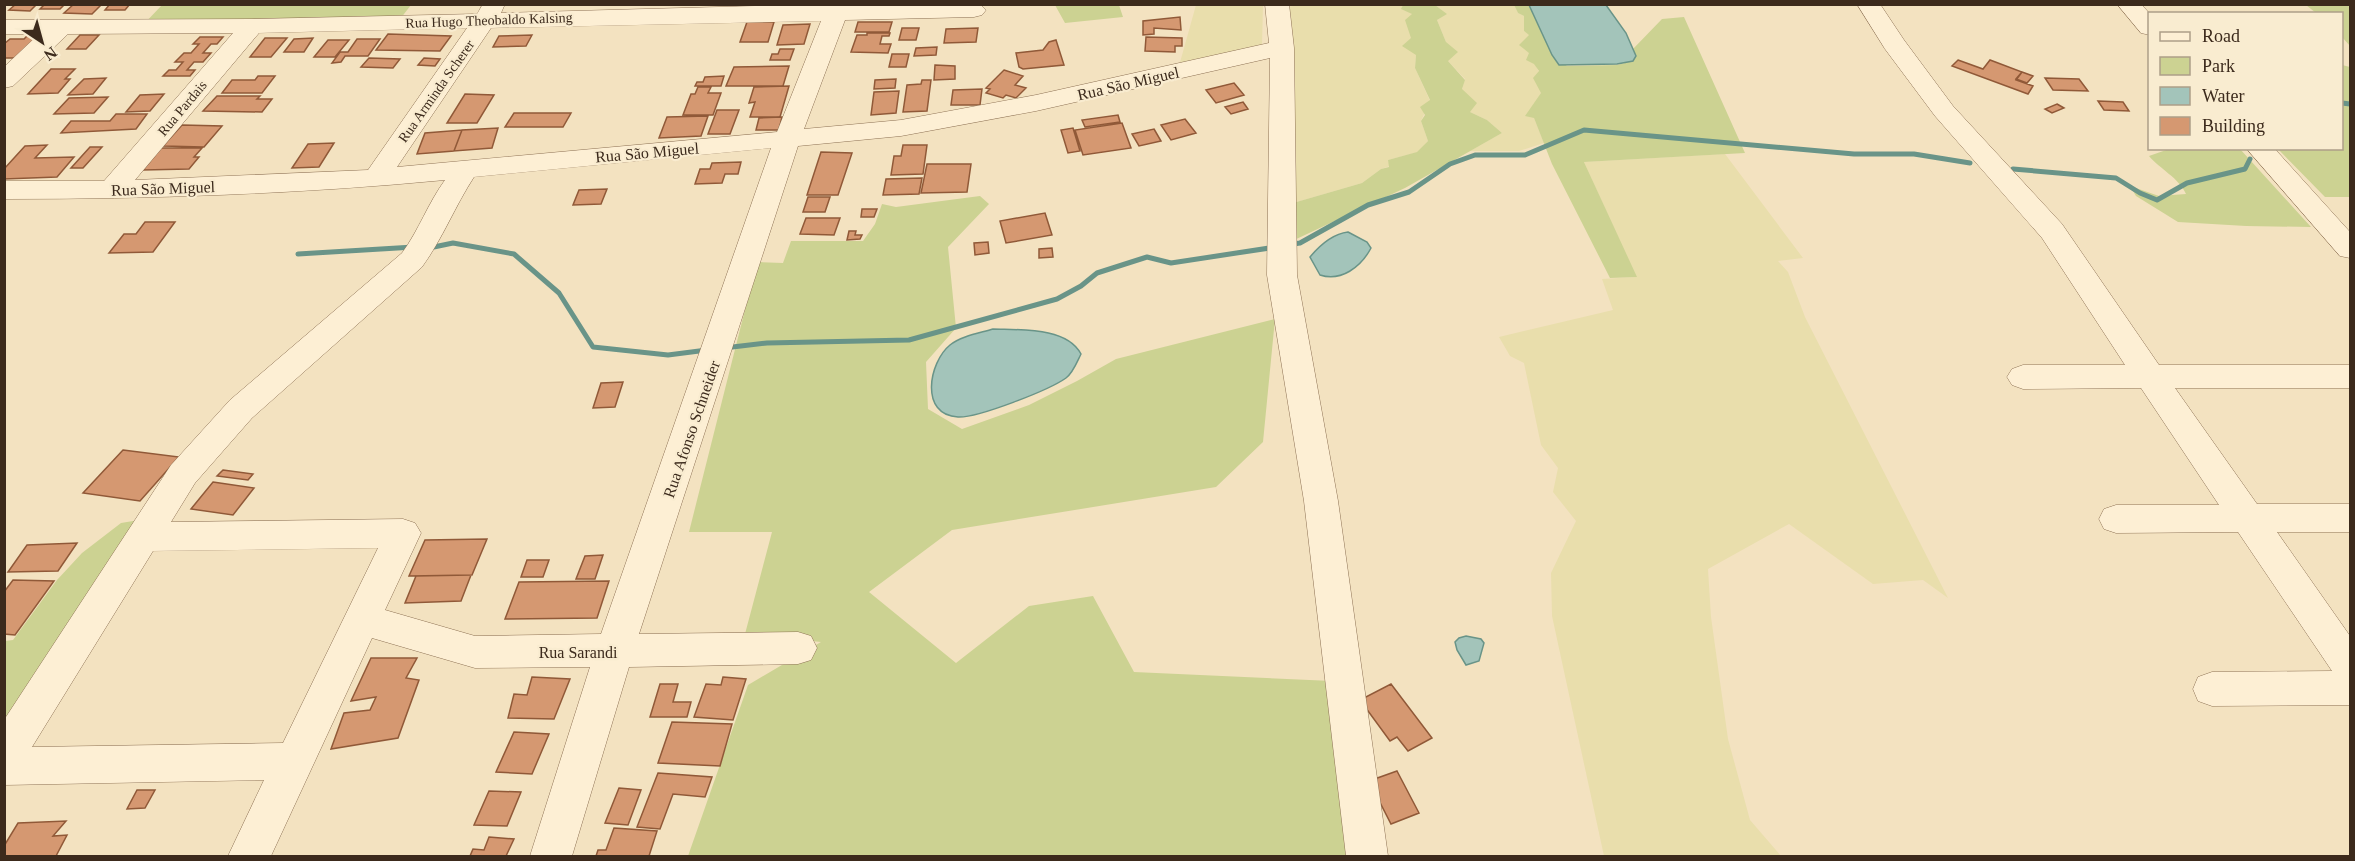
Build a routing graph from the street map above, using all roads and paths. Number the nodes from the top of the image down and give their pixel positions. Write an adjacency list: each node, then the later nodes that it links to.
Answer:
1 (1277, 4): 12 (street)
2 (1868, 4): 21 (street)
3 (2128, 4): 8 (street)
4 (838, 9): 5 (street, Rua Hugo Theobaldo Kalsing); 6 (street, Rua Hugo Theobaldo Kalsing); 14 (street, Rua Afonso Schneider)
5 (664, 10): 7 (street, Rua Hugo Theobaldo Kalsing)
6 (974, 10)
7 (490, 12): 10 (street, Rua Hugo Theobaldo Kalsing); 17 (street, Rua Arminda Scherer)
8 (2148, 25)
9 (62, 26): 10 (street, Rua Hugo Theobaldo Kalsing); 11 (street, Rua Hugo Theobaldo Kalsing); 13 (street)
10 (252, 26): 19 (street, Rua Pardais)
11 (4, 27)
12 (1282, 48): 14 (street, Rua São Miguel); 39 (street)
13 (4, 81)
14 (787, 140): 16 (street, Rua São Miguel); 30 (street, Rua Afonso Schneider)
15 (2261, 150): 20 (street)
16 (466, 169): 17 (street, Rua São Miguel); 27 (street)
17 (376, 178): 19 (street, Rua São Miguel)
18 (4, 190): 19 (street, Rua São Miguel)
19 (112, 190)
20 (2350, 249)
21 (2150, 376): 22 (street); 23 (street); 24 (street)
22 (2350, 376)
23 (2023, 377)
24 (2248, 518): 25 (street); 26 (street); 31 (street)
25 (2350, 518)
26 (2116, 519)
27 (144, 537): 28 (street); 34 (street)
28 (362, 619): 30 (street, Rua Sarandi); 35 (street)
29 (798, 648): 30 (street, Rua Sarandi)
30 (614, 652): 38 (street, Rua Afonso Schneider)
31 (2350, 666)
32 (2350, 688): 33 (street)
33 (2212, 689)
34 (4, 756)
35 (294, 761): 36 (street); 37 (street)
36 (4, 766)
37 (249, 856)
38 (551, 856)
39 (1367, 856)

